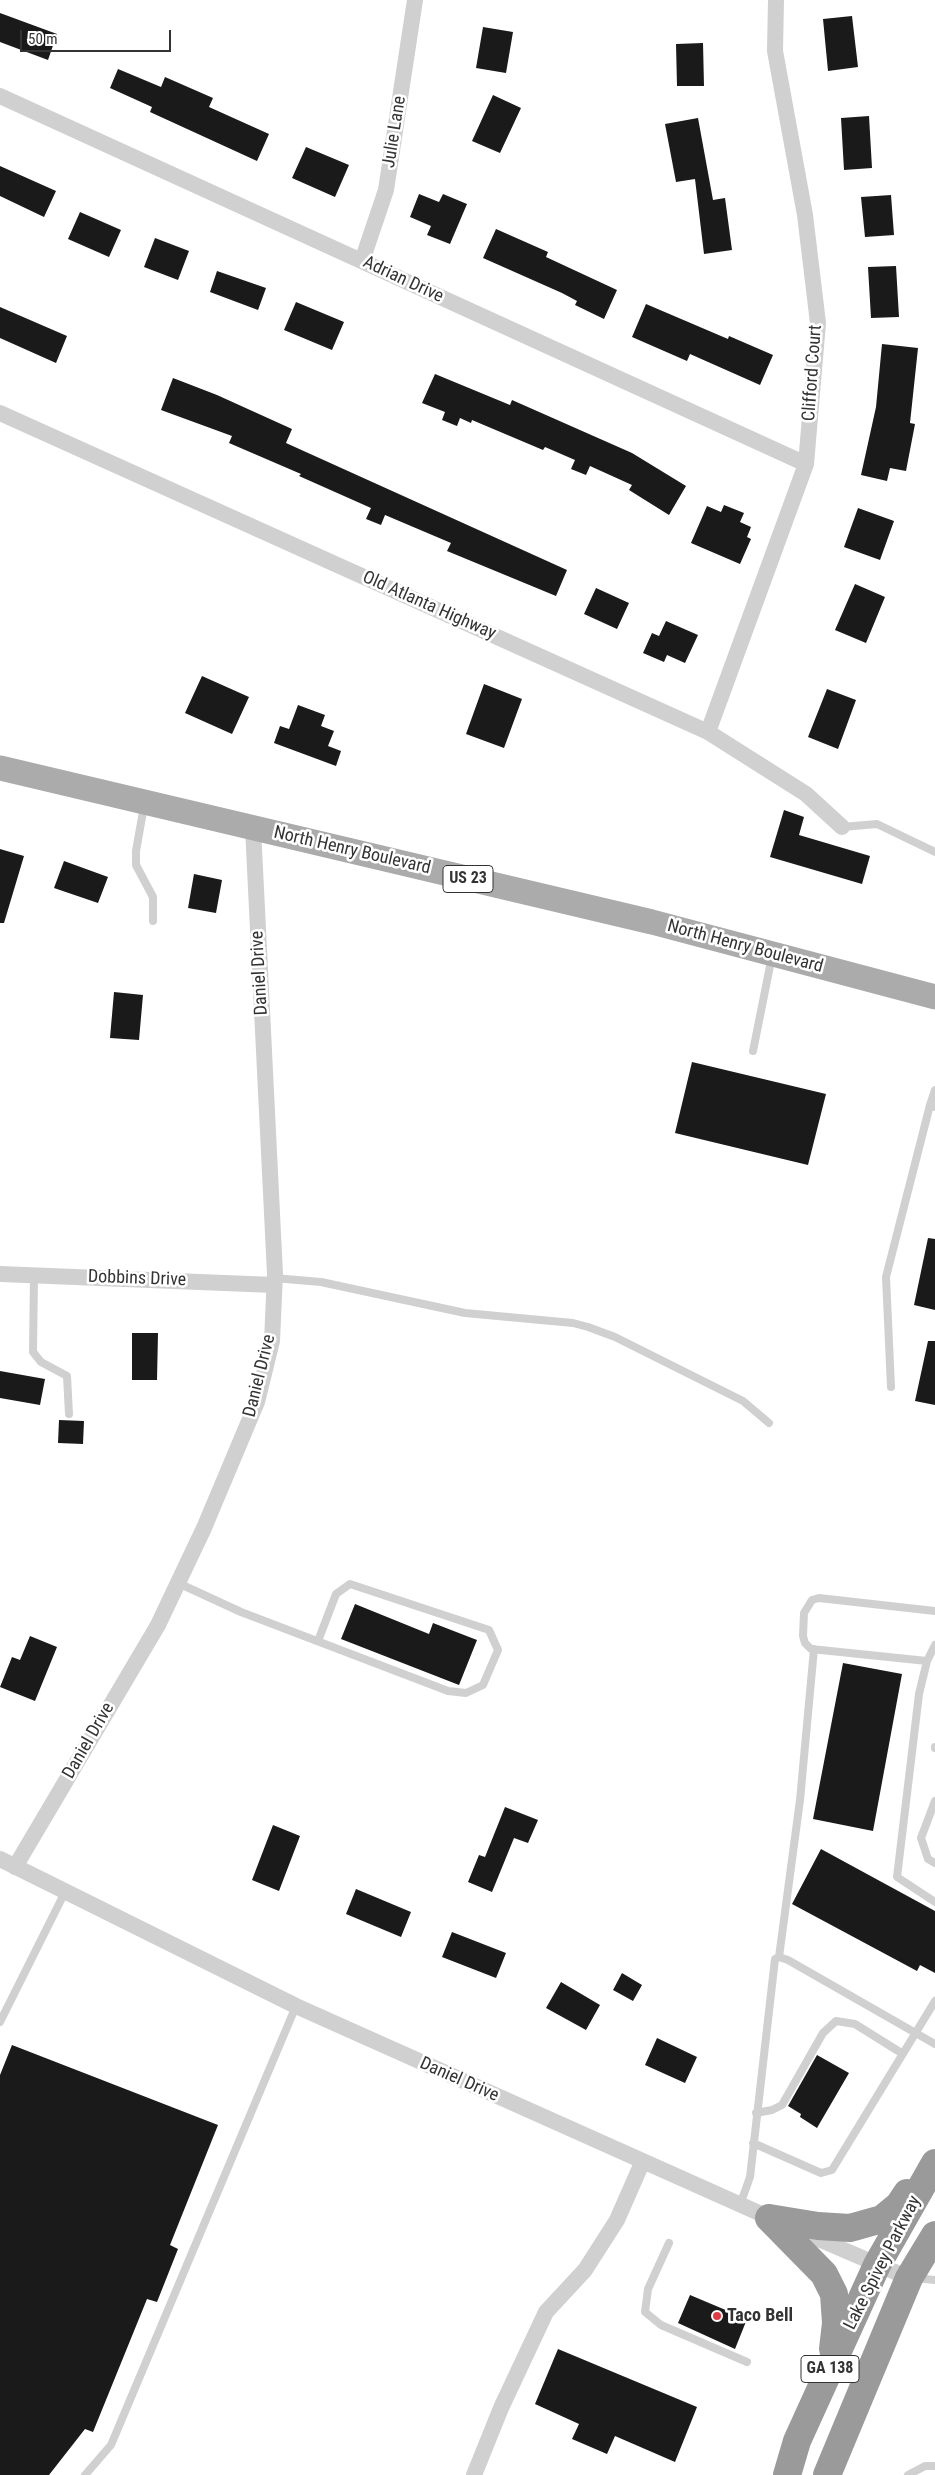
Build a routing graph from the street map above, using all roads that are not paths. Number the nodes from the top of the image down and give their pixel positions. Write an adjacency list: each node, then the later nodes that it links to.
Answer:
1 (415, 0): 4 (street, Julie Lane)
2 (776, 0): 6 (street, Clifford Court)
3 (0, 96): 4 (street, Adrian Drive)
4 (362, 261): 6 (street, Adrian Drive)
5 (0, 413): 7 (street, Old Atlanta Highway)
6 (806, 464): 7 (street, Clifford Court)
7 (708, 732): 10 (street, Old Atlanta Highway)
8 (0, 768): 9 (main road, North Henry Boulevard / US 23)
9 (144, 802): 11 (main road, North Henry Boulevard / US 23); 13 (lane)
10 (842, 827): 12 (lane)
11 (253, 828): 14 (main road, North Henry Boulevard / US 23); 21 (street, Daniel Drive)
12 (935, 852)
13 (153, 921)
14 (773, 954): 15 (main road, North Henry Boulevard / US 23); 16 (lane)
15 (935, 997)
16 (753, 1051)
17 (935, 1090): 18 (lane)
18 (933, 1106): 22 (lane)
19 (0, 1274): 20 (street, Dobbins Drive)
20 (34, 1275): 21 (street, Dobbins Drive); 23 (lane)
21 (274, 1281): 24 (lane); 25 (street, Daniel Drive)
22 (891, 1387)
23 (69, 1414)
24 (769, 1423)
25 (178, 1583): 27 (lane); 34 (street, Daniel Drive)
26 (935, 1611): 29 (lane)
27 (318, 1641): 27 (lane)
28 (935, 1645): 30 (lane)
29 (814, 1650): 30 (lane); 37 (lane)
30 (927, 1661): 36 (lane)
31 (935, 1801): 33 (lane)
32 (0, 1859): 34 (street, Daniel Drive)
33 (935, 1862)
34 (15, 1867): 35 (street, Daniel Drive)
35 (65, 1892): 39 (street, Daniel Drive); 40 (lane)
36 (935, 1902)
37 (778, 1957): 41 (lane); 44 (lane)
38 (935, 2001): 41 (lane)
39 (296, 2006): 47 (street, Daniel Drive); 58 (lane)
40 (0, 2022)
41 (915, 2034): 42 (lane); 43 (lane)
42 (935, 2044)
43 (903, 2054): 44 (lane); 45 (lane)
44 (756, 2113): 45 (lane)
45 (754, 2144): 49 (lane)
46 (935, 2148): 50 (highway)
47 (642, 2162): 49 (street, Daniel Drive); 59 (street)
48 (935, 2163): 53 (highway, Lake Spivey Parkway / GA 138)
49 (740, 2206): 50 (street, Daniel Drive)
50 (769, 2218): 53 (street, Daniel Drive); 56 (highway)
51 (935, 2235): 54 (highway, Lake Spivey Parkway / GA 138)
52 (669, 2243): 55 (lane)
53 (878, 2265): 54 (street, Daniel Drive); 56 (highway, Lake Spivey Parkway / GA 138)
54 (922, 2279): 61 (highway, Lake Spivey Parkway / GA 138)
55 (747, 2362)
56 (830, 2369): 60 (highway, Lake Spivey Parkway / GA 138)
57 (935, 2466): 62 (lane)
58 (85, 2475)
59 (474, 2475)
60 (787, 2475)
61 (827, 2475)
62 (908, 2475)

